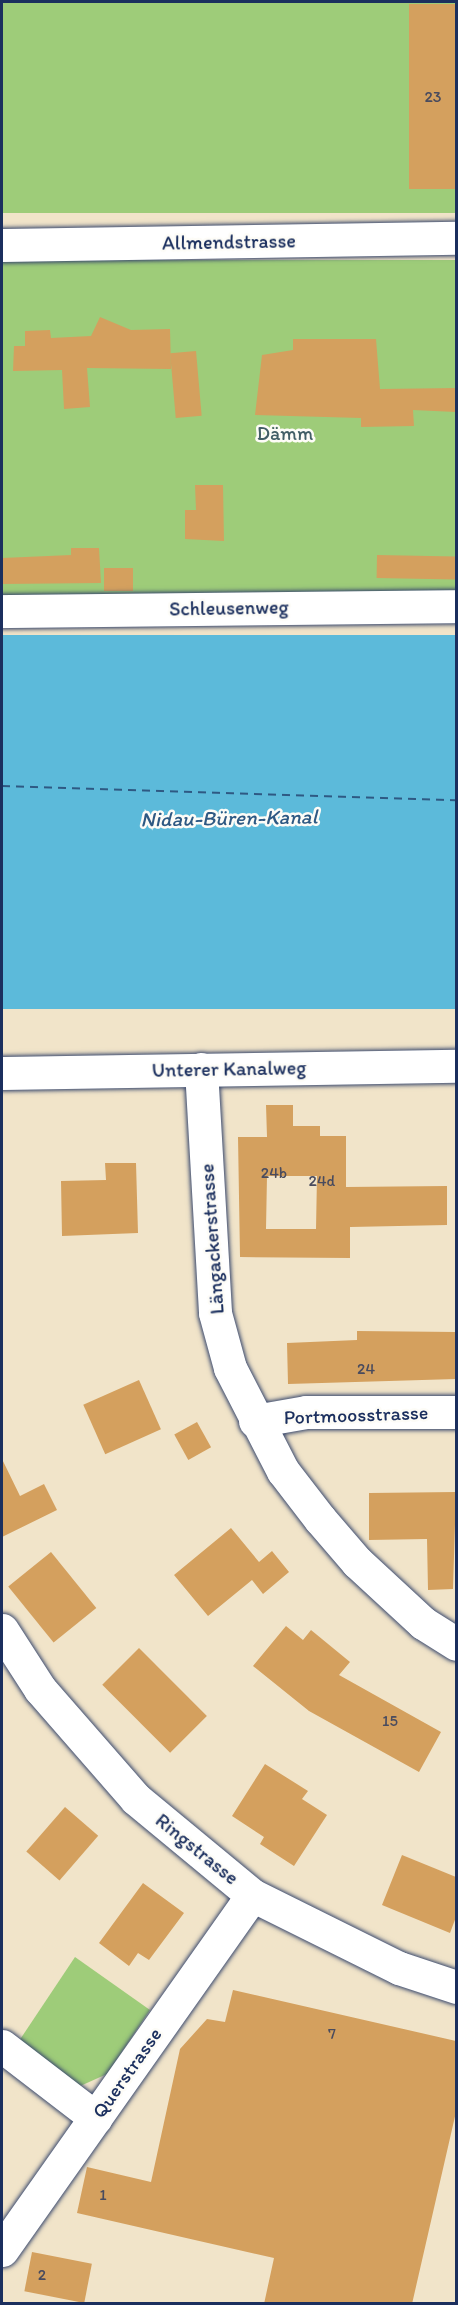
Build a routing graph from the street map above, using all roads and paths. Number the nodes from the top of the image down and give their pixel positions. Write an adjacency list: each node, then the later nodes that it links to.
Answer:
1 (456, 238): 2 (street, Allmendstrasse)
2 (2, 245)
3 (456, 606): 4 (street, Schleusenweg)
4 (2, 611)
5 (456, 1066): 6 (street, Unterer Kanalweg)
6 (201, 1069): 7 (street, Unterer Kanalweg); 9 (street, Längackerstrasse)
7 (2, 1073)
8 (456, 1412): 9 (street, Portmoosstrasse)
9 (255, 1420): 11 (street, Längackerstrasse)
10 (2, 1630): 12 (street, Ringstrasse)
11 (456, 1644)
12 (252, 1894): 13 (street, Ringstrasse); 15 (street, Querstrasse)
13 (456, 1987)
14 (2, 2046): 15 (street)
15 (96, 2118): 16 (street, Querstrasse)
16 (2, 2250)

